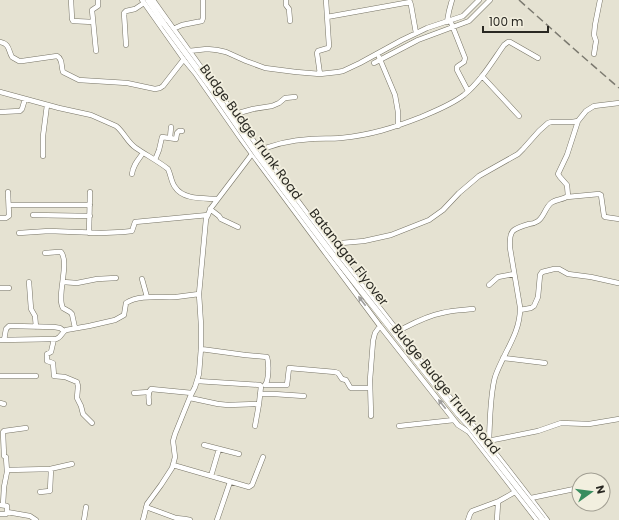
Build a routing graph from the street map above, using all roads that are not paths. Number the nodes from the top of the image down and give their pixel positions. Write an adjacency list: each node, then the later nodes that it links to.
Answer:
1 (71, 0): 16 (street)
2 (98, 0): 16 (street)
3 (153, 0): 18 (street, Budge Budge Trunk Road)
4 (203, 0): 18 (street)
5 (286, 0): 15 (street)
6 (326, 0): 14 (street)
7 (389, 0): 13 (street)
8 (452, 0): 17 (street)
9 (479, 0): 17 (street)
10 (490, 0): 17 (street)
11 (600, 0): 25 (street)
12 (144, 1): 21 (street); 28 (street, Budge Budge Trunk Road); 142 (main road, Batanagar Flyover, bridge)
13 (390, 6): 14 (street); 19 (street)
14 (327, 17): 30 (street)
15 (290, 21)
16 (93, 22): 22 (street)
17 (451, 24): 19 (street); 27 (street); 32 (street)
18 (173, 29): 23 (street, Budge Budge Trunk Road)
19 (416, 33): 24 (street)
20 (0, 42): 28 (street)
21 (126, 45)
22 (96, 51)
23 (191, 53): 30 (street); 39 (street, Budge Budge Trunk Road)
24 (377, 54): 27 (street); 30 (street)
25 (594, 54)
26 (538, 58): 31 (street)
27 (380, 59): 29 (street); 42 (street)
28 (185, 60): 48 (street, Budge Budge Trunk Road)
29 (374, 63)
30 (320, 74)
31 (482, 76): 32 (street); 40 (street)
32 (468, 91): 42 (street)
33 (0, 92): 35 (street)
34 (295, 97): 39 (street)
35 (25, 99): 37 (street); 38 (street)
36 (619, 103): 41 (street)
37 (47, 105): 47 (street); 49 (street)
38 (0, 112)
39 (235, 114): 46 (street, Budge Budge Trunk Road)
40 (519, 116)
41 (578, 121): 54 (street); 67 (street)
42 (398, 126): 46 (street)
43 (171, 128): 45 (street)
44 (182, 131): 45 (street)
45 (170, 138): 50 (street)
46 (260, 150): 48 (street); 67 (street, Budge Budge Trunk Road)
47 (143, 152): 50 (street); 51 (street)
48 (252, 154): 55 (street); 83 (street, Budge Budge Trunk Road, one-way to 48)
49 (43, 156)
50 (155, 160): 55 (street)
51 (131, 171)
52 (8, 192): 56 (street)
53 (90, 192): 57 (street)
54 (567, 197): 63 (street); 69 (street)
55 (217, 199): 58 (street)
56 (9, 205): 57 (street); 62 (street)
57 (90, 205): 61 (street)
58 (210, 210): 60 (street); 64 (street)
59 (34, 215): 61 (street)
60 (208, 215): 65 (street); 78 (street)
61 (90, 216): 65 (street)
62 (0, 218)
63 (619, 219)
64 (238, 228)
65 (89, 232): 66 (street)
66 (19, 233)
67 (330, 244): 86 (street, Budge Budge Trunk Road)
68 (45, 253): 73 (street)
69 (514, 274): 75 (street); 81 (street)
70 (116, 278): 73 (street)
71 (142, 279): 79 (street)
72 (29, 282): 82 (street)
73 (62, 282): 84 (street)
74 (618, 283): 81 (street)
75 (489, 285)
76 (0, 288): 77 (street)
77 (9, 288)
78 (199, 294): 79 (street); 89 (street)
79 (146, 297): 84 (street)
80 (473, 309): 86 (street)
81 (520, 310): 90 (street)
82 (36, 326): 85 (street); 88 (street)
83 (380, 326): 96 (street); 106 (street, Budge Budge Trunk Road, one-way to 83)
84 (75, 328): 85 (street)
85 (64, 331): 87 (street)
86 (398, 331): 111 (street, Budge Budge Trunk Road)
87 (54, 339): 88 (street); 107 (street)
88 (2, 340)
89 (201, 350): 94 (street); 95 (street)
90 (503, 358): 91 (street); 111 (street)
91 (545, 363)
92 (0, 376): 93 (street)
93 (36, 376)
94 (197, 381): 95 (street); 100 (street)
95 (264, 386): 96 (street); 99 (street)
96 (370, 388): 104 (street)
97 (149, 392): 98 (street); 100 (street); 102 (street)
98 (134, 393)
99 (260, 394): 101 (street); 103 (street)
100 (191, 396): 103 (street); 119 (street)
101 (304, 396)
102 (150, 403)
103 (259, 404): 108 (street)
104 (372, 416)
105 (619, 419): 111 (street)
106 (454, 420): 109 (street); 113 (street, Budge Budge Trunk Road)
107 (92, 423)
108 (255, 426)
109 (399, 426)
110 (26, 428): 116 (street)
111 (488, 441): 113 (street); 127 (street, Budge Budge Trunk Road)
112 (204, 445): 114 (street)
113 (480, 447): 126 (street, Budge Budge Trunk Road)
114 (219, 449): 115 (street); 122 (street)
115 (239, 454)
116 (2, 456): 121 (street)
117 (262, 457): 123 (street)
118 (72, 464): 120 (street)
119 (173, 465): 122 (street); 131 (street)
120 (51, 469): 121 (street); 125 (street)
121 (7, 470): 129 (street)
122 (211, 476): 123 (street)
123 (230, 482): 138 (street)
124 (571, 490): 127 (street)
125 (40, 492)
126 (515, 492): 128 (street); 141 (street, Budge Budge Trunk Road)
127 (531, 498): 143 (street, Budge Budge Trunk Road)
128 (499, 501): 139 (street); 140 (street)
129 (2, 505): 132 (street)
130 (86, 507): 135 (street)
131 (146, 507): 136 (street); 137 (street)
132 (7, 512): 133 (street); 134 (street)
133 (0, 514)
134 (36, 520)
135 (84, 520)
136 (143, 520)
137 (190, 520)
138 (217, 520)
139 (468, 520)
140 (497, 520)
141 (537, 520)
142 (543, 520)
143 (548, 520)

